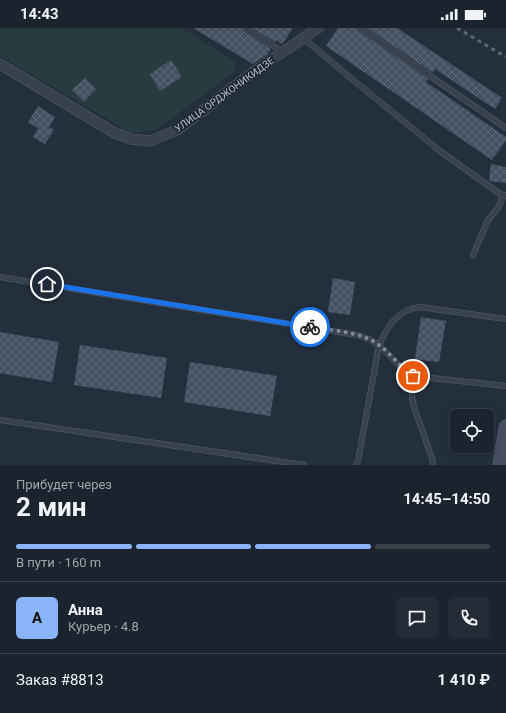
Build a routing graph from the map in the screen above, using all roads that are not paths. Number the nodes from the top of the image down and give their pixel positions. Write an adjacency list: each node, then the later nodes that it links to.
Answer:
1 (245, 28): 5 (lane)
2 (318, 28): 4 (street, УЛИЦА ОРДЖОНИКИДЗЕ)
3 (360, 28): 7 (lane)
4 (303, 38): 5 (street, УЛИЦА ОРДЖОНИКИДЗЕ); 8 (lane)
5 (283, 52): 6 (street, УЛИЦА ОРДЖОНИКИДЗЕ)
6 (0, 64)
7 (506, 128)
8 (505, 196): 9 (lane)
9 (473, 255)
10 (0, 277): 12 (lane)
11 (506, 319): 12 (lane)
12 (379, 345): 13 (lane); 18 (lane)
13 (413, 376): 14 (lane); 19 (lane)
14 (506, 386)
15 (0, 420): 17 (lane)
16 (506, 430): 20 (street)
17 (304, 465)
18 (356, 465)
19 (433, 465)
20 (500, 465)

